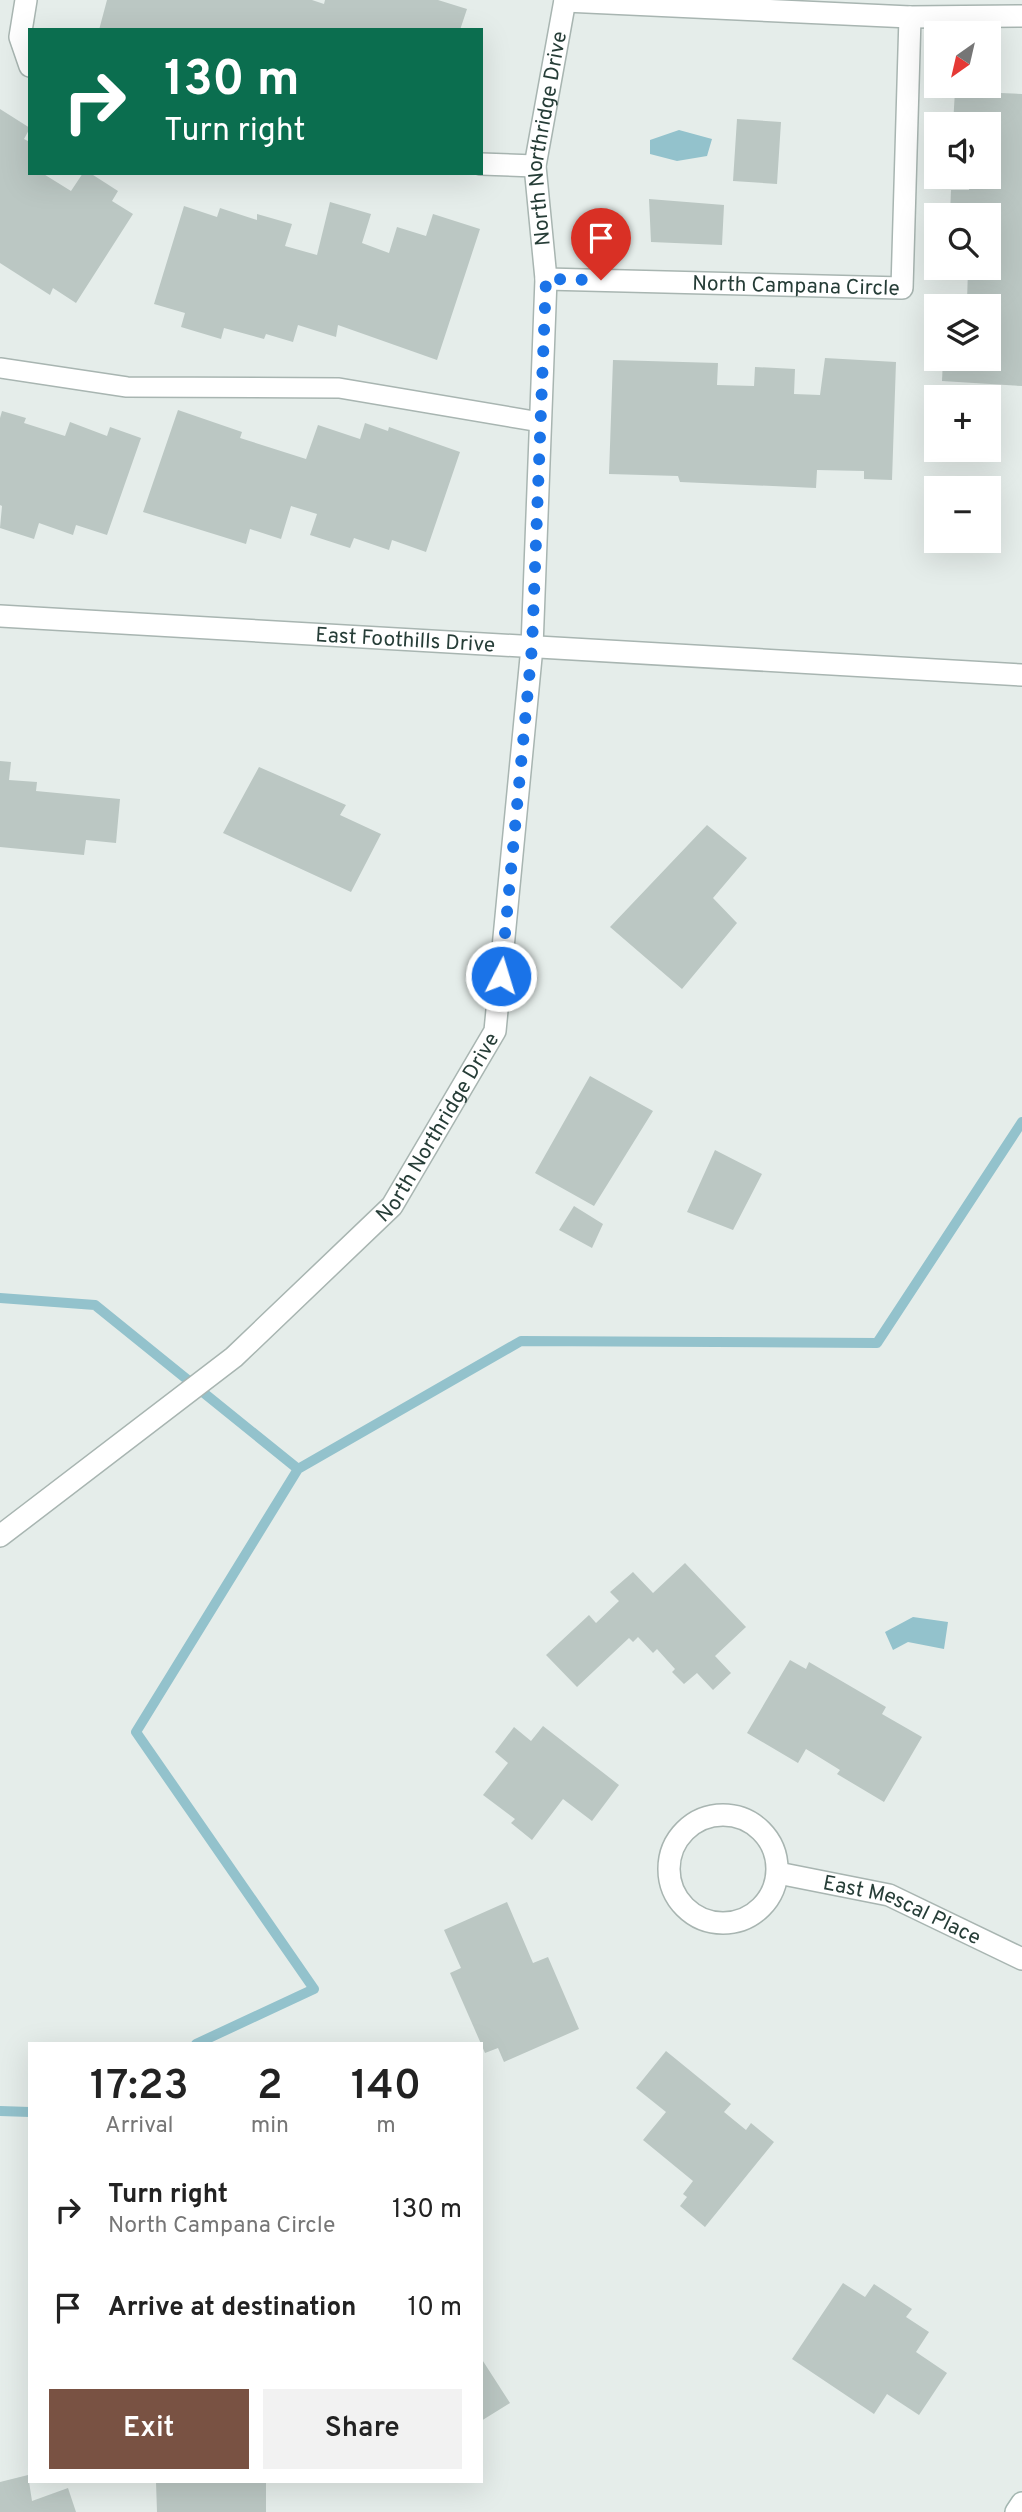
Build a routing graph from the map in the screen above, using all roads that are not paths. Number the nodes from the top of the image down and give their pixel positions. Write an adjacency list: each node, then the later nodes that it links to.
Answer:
1 (26, 0): 6 (street)
2 (565, 1): 3 (street); 8 (street, North Northridge Drive)
3 (821, 7): 5 (street)
4 (1022, 16): 5 (street)
5 (910, 17): 9 (street, North Campana Circle)
6 (28, 60)
7 (483, 164): 8 (street)
8 (535, 166): 9 (street, North Northridge Drive)
9 (546, 279): 11 (street, North Northridge Drive)
10 (0, 368): 11 (lane)
11 (540, 422): 13 (street, North Northridge Drive)
12 (0, 616): 13 (street, East Foothills Drive)
13 (532, 647): 14 (street, East Foothills Drive); 15 (street, North Northridge Drive)
14 (1022, 675)
15 (0, 1536)
16 (778, 1873): 16 (street); 17 (street, East Mescal Place)
17 (1022, 1959)
18 (1022, 2503): 19 (street)
19 (1016, 2512)

